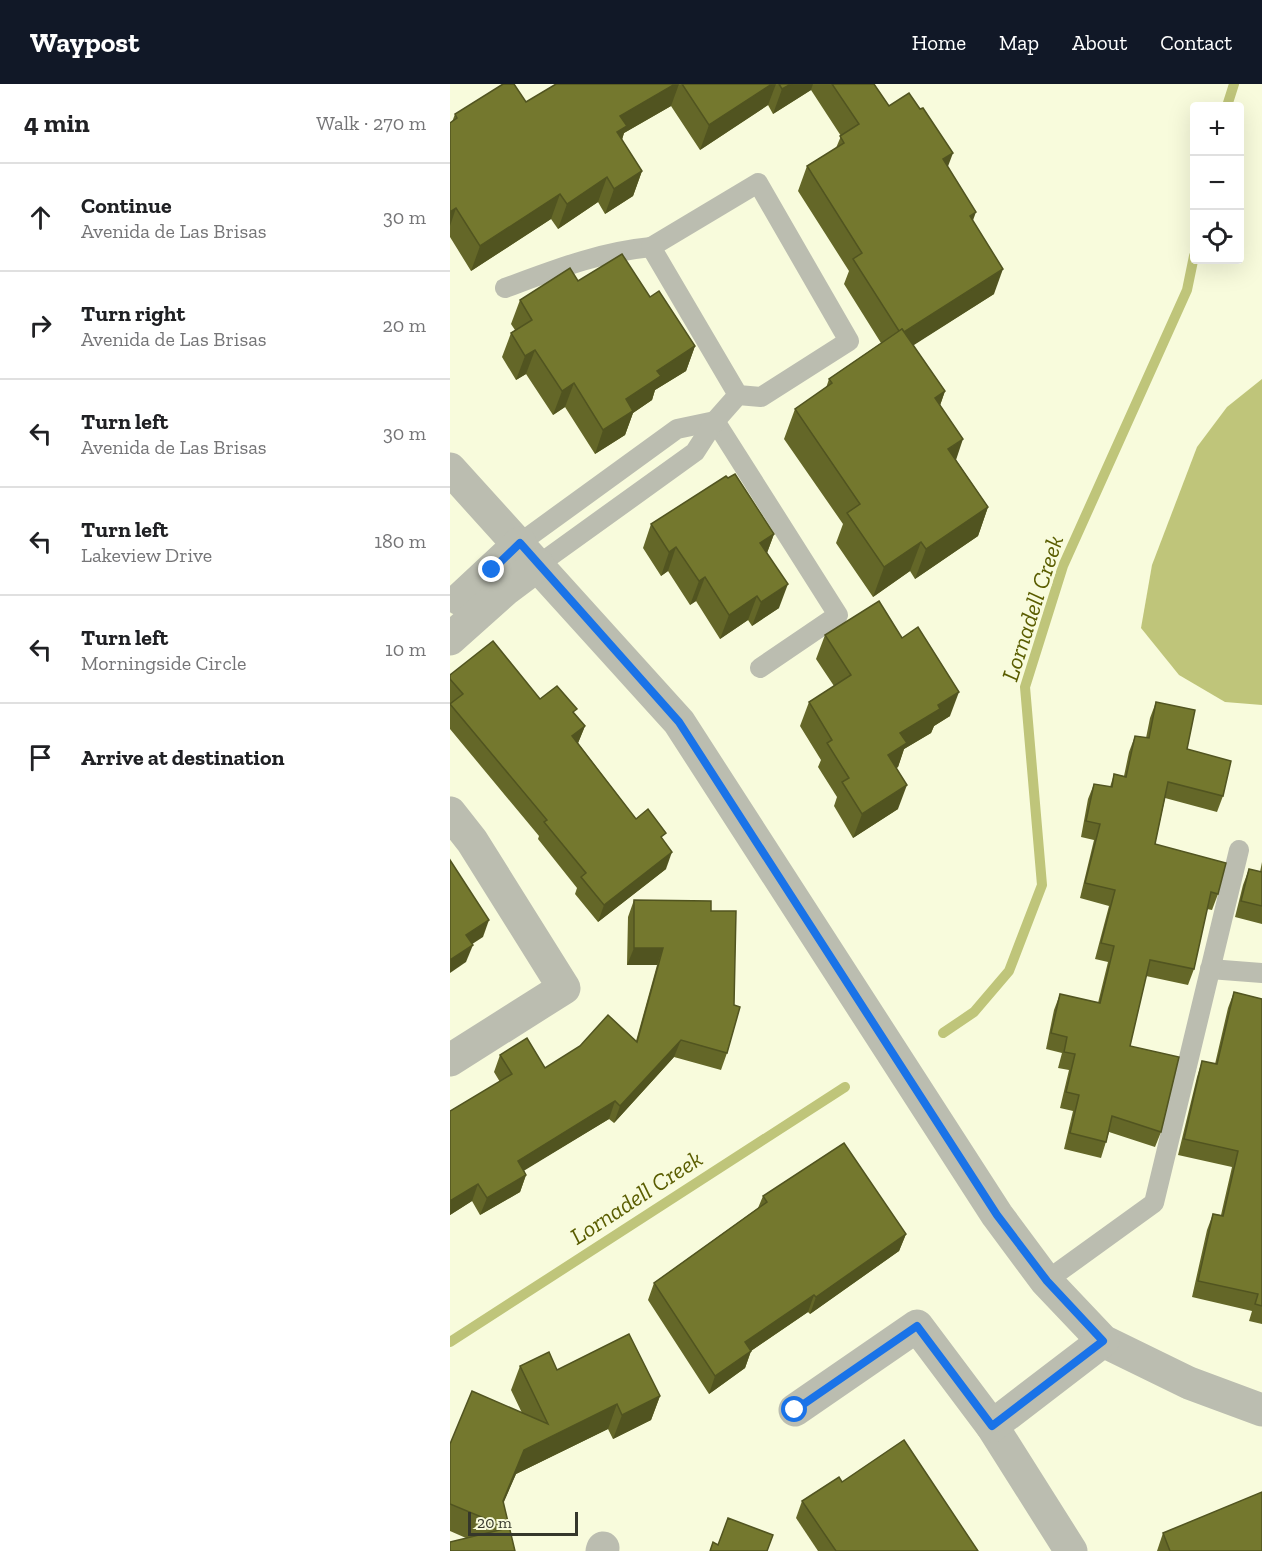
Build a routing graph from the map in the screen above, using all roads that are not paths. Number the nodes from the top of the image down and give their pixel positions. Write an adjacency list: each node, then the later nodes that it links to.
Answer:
1 (651, 247): 2 (lane); 3 (lane); 3 (lane)
2 (505, 288)
3 (738, 395): 4 (lane)
4 (715, 421): 6 (lane); 6 (lane); 9 (lane)
5 (450, 470): 6 (street)
6 (529, 554): 7 (street); 8 (street); 15 (street)
7 (450, 608)
8 (450, 639)
9 (759, 668)
10 (450, 813): 14 (street)
11 (1239, 850): 12 (lane)
12 (1210, 969): 13 (lane); 15 (lane)
13 (1262, 973)
14 (450, 1060)
15 (1047, 1281): 16 (street)
16 (1103, 1341): 18 (street); 19 (street)
17 (795, 1410): 19 (street)
18 (1262, 1410)
19 (992, 1426): 20 (street)
20 (1071, 1551)

